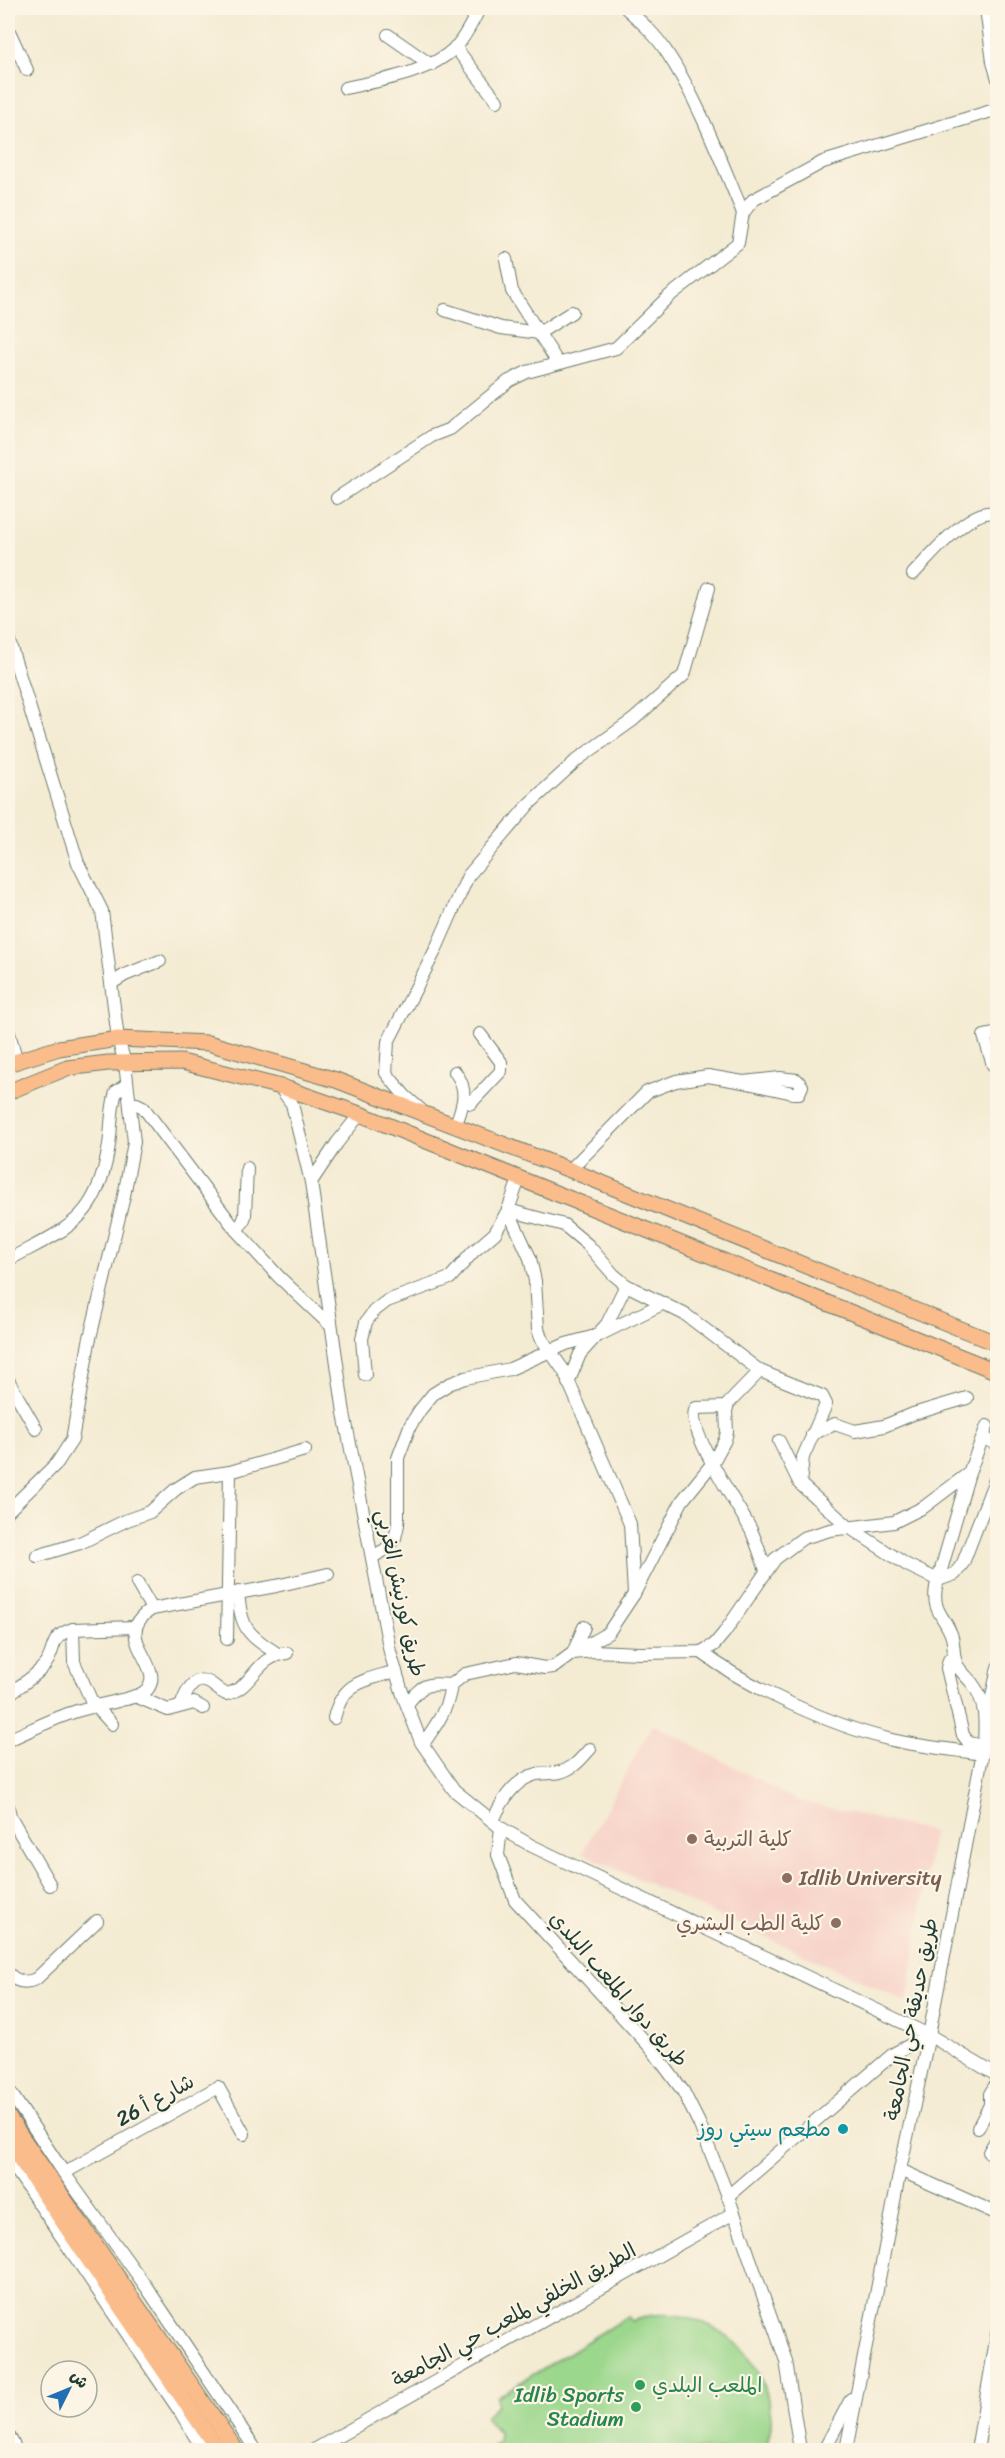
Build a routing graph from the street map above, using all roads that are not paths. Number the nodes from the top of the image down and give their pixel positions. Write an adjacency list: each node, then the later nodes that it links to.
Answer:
1 (480, 8): 6 (street)
2 (626, 8): 13 (street)
3 (986, 8): 9 (street)
4 (8, 28): 8 (street)
5 (388, 35): 7 (street)
6 (455, 47): 7 (street); 11 (street)
7 (431, 65): 10 (street)
8 (27, 70)
9 (998, 79)
10 (345, 88)
11 (497, 101)
12 (998, 109): 13 (street)
13 (743, 213): 18 (street)
14 (506, 259): 17 (street)
15 (445, 310): 17 (street)
16 (572, 312): 17 (street)
17 (539, 333): 18 (street)
18 (558, 363): 19 (street)
19 (337, 498)
20 (998, 514): 21 (street)
21 (914, 574)
22 (709, 588): 41 (street)
23 (8, 639): 25 (street)
24 (160, 961): 25 (street)
25 (112, 983): 29 (street)
26 (8, 1030): 30 (street)
27 (998, 1033): 32 (street)
28 (480, 1034): 38 (street)
29 (118, 1039): 30 (main road); 31 (street); 41 (main road)
30 (12, 1063)
31 (125, 1063): 35 (street); 36 (main road); 37 (main road)
32 (998, 1071)
33 (455, 1072): 38 (street)
34 (743, 1082): 44 (street)
35 (128, 1084): 39 (street); 49 (street)
36 (279, 1086): 40 (main road); 46 (street, طريق كورنيش الغربي)
37 (8, 1092)
38 (465, 1099): 42 (street)
39 (130, 1104): 48 (street); 74 (street)
40 (360, 1114): 45 (main road); 46 (street)
41 (429, 1117): 42 (main road)
42 (455, 1127): 44 (main road)
43 (247, 1168): 48 (street)
44 (570, 1170): 54 (main road)
45 (519, 1179): 47 (street); 58 (main road)
46 (311, 1182): 52 (street, طريق كورنيش الغربي)
47 (508, 1210): 50 (street); 55 (street); 59 (street)
48 (236, 1230): 52 (street)
49 (8, 1260)
50 (626, 1285): 51 (street); 53 (street)
51 (664, 1304): 53 (street); 57 (street)
52 (331, 1326): 77 (street, طريق كورنيش الغربي)
53 (599, 1335): 55 (street); 61 (street)
54 (998, 1344)
55 (549, 1352): 61 (street); 77 (street)
56 (998, 1353): 58 (street)
57 (760, 1371): 63 (street); 65 (street)
58 (994, 1371)
59 (365, 1375)
60 (8, 1380): 64 (street)
61 (568, 1383): 83 (street)
62 (968, 1398): 65 (street)
63 (726, 1407): 69 (street); 69 (street)
64 (36, 1429)
65 (812, 1434): 73 (street)
66 (778, 1441): 73 (street)
67 (998, 1444): 72 (street, طريق حديقة حي الجامعة)
68 (305, 1450): 70 (street)
69 (712, 1464): 78 (street); 83 (street)
70 (230, 1472): 76 (street); 82 (street)
71 (998, 1472): 80 (street)
72 (969, 1473): 75 (street); 80 (street, طريق حديقة حي الجامعة)
73 (800, 1484): 75 (street)
74 (8, 1511)
75 (850, 1528): 78 (street); 80 (street)
76 (37, 1556)
77 (372, 1557): 95 (street, طريق كورنيش الغربي)
78 (766, 1570): 89 (street)
79 (328, 1574): 82 (street)
80 (938, 1580): 91 (street, طريق حديقة حي الجامعة)
81 (137, 1582): 84 (street)
82 (233, 1593): 84 (street); 88 (street); 101 (street)
83 (634, 1594): 90 (street)
84 (152, 1609): 85 (street)
85 (136, 1627): 87 (street); 99 (street)
86 (584, 1627): 90 (street)
87 (73, 1629): 92 (street); 93 (street)
88 (228, 1639)
89 (701, 1652): 90 (street); 109 (street)
90 (573, 1653): 96 (street)
91 (954, 1655): 98 (street, طريق حديقة حي الجامعة); 109 (street)
92 (73, 1658): 93 (street); 102 (street)
93 (48, 1661): 97 (street)
94 (998, 1667): 98 (street)
95 (396, 1671): 100 (street, طريق كورنيش الغربي); 104 (street)
96 (451, 1684): 100 (street); 107 (street)
97 (8, 1695)
98 (990, 1695): 109 (street, طريق حديقة حي الجامعة)
99 (135, 1696): 101 (street); 102 (street)
100 (406, 1704): 107 (street, طريق كورنيش الغربي)
101 (181, 1706): 103 (street)
102 (95, 1707): 105 (street); 106 (street)
103 (203, 1708)
104 (334, 1718)
105 (112, 1725)
106 (8, 1740)
107 (423, 1744): 111 (street, طريق كورنيش الغربي)
108 (590, 1749): 111 (street)
109 (983, 1750): 115 (street, طريق حديقة حي الجامعة)
110 (8, 1814): 112 (street)
111 (497, 1825): 115 (street, طريق كورنيش الغربي); 128 (street, طريق دوار الملعب البلدي)
112 (50, 1885)
113 (97, 1920): 114 (street)
114 (8, 1973)
115 (929, 2035): 116 (street, طريق كورنيش الغربي); 126 (street, طريق حديقة حي الجامعة); 128 (street)
116 (998, 2076)
117 (998, 2081): 120 (street)
118 (8, 2089): 127 (street)
119 (8, 2117): 137 (main road)
120 (978, 2128)
121 (244, 2134): 127 (street, شارع أ 26)
122 (998, 2137): 124 (street)
123 (8, 2140): 136 (main road)
124 (989, 2152)
125 (8, 2158): 135 (street)
126 (900, 2170): 130 (street); 132 (street, طريق حديقة حي الجامعة)
127 (64, 2173): 138 (street)
128 (728, 2196): 129 (street, طريق دوار الملعب البلدي)
129 (734, 2213): 139 (street, الطريق الخلفي لملعب حي الجامعة); 140 (street, طريق دوار الملعب البلدي)
130 (998, 2214)
131 (998, 2329): 143 (street)
132 (857, 2387): 141 (street, طريق حديقة حي الجامعة); 142 (street, طريق حديقة حي الجامعة)
133 (8, 2434): 134 (street)
134 (16, 2451)
135 (203, 2451)
136 (218, 2451)
137 (236, 2451)
138 (256, 2451)
139 (314, 2451)
140 (800, 2451)
141 (824, 2451)
142 (846, 2451)
143 (977, 2451)

